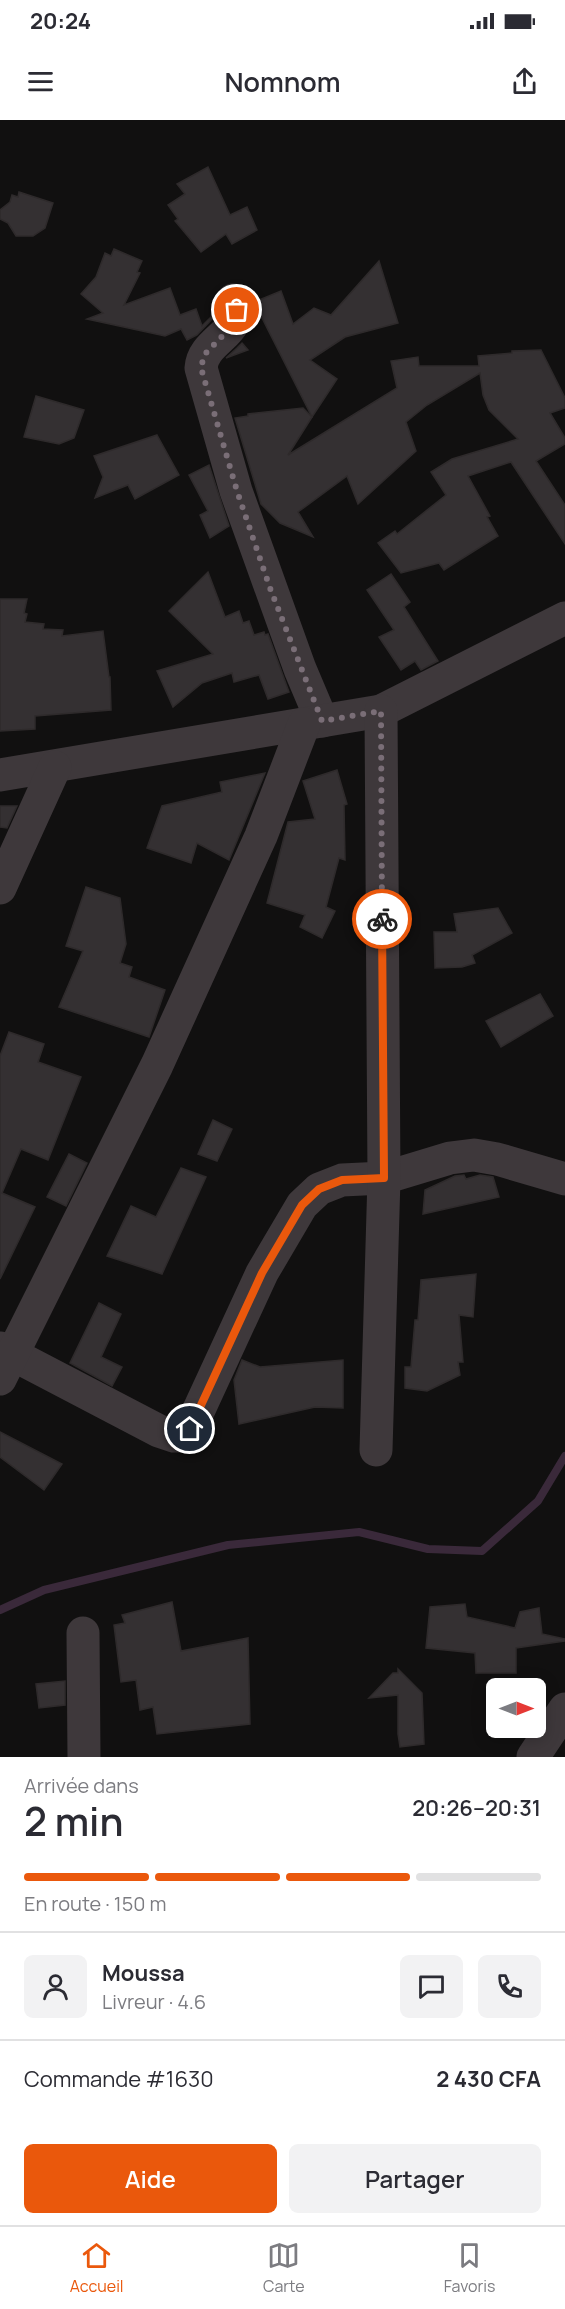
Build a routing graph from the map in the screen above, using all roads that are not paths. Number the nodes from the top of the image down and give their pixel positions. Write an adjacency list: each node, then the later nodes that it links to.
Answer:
1 (233, 300): 4 (street)
2 (565, 618): 3 (street)
3 (381, 711): 4 (street); 8 (street)
4 (313, 723): 5 (street); 10 (street)
5 (55, 766): 6 (street); 7 (street)
6 (0, 775)
7 (0, 888)
8 (384, 1178): 9 (street); 10 (street); 11 (street)
9 (565, 1179)
10 (4, 1361)
11 (376, 1450)
12 (83, 1633): 14 (street)
13 (565, 1709): 15 (street)
14 (84, 1757)
15 (533, 1757)

